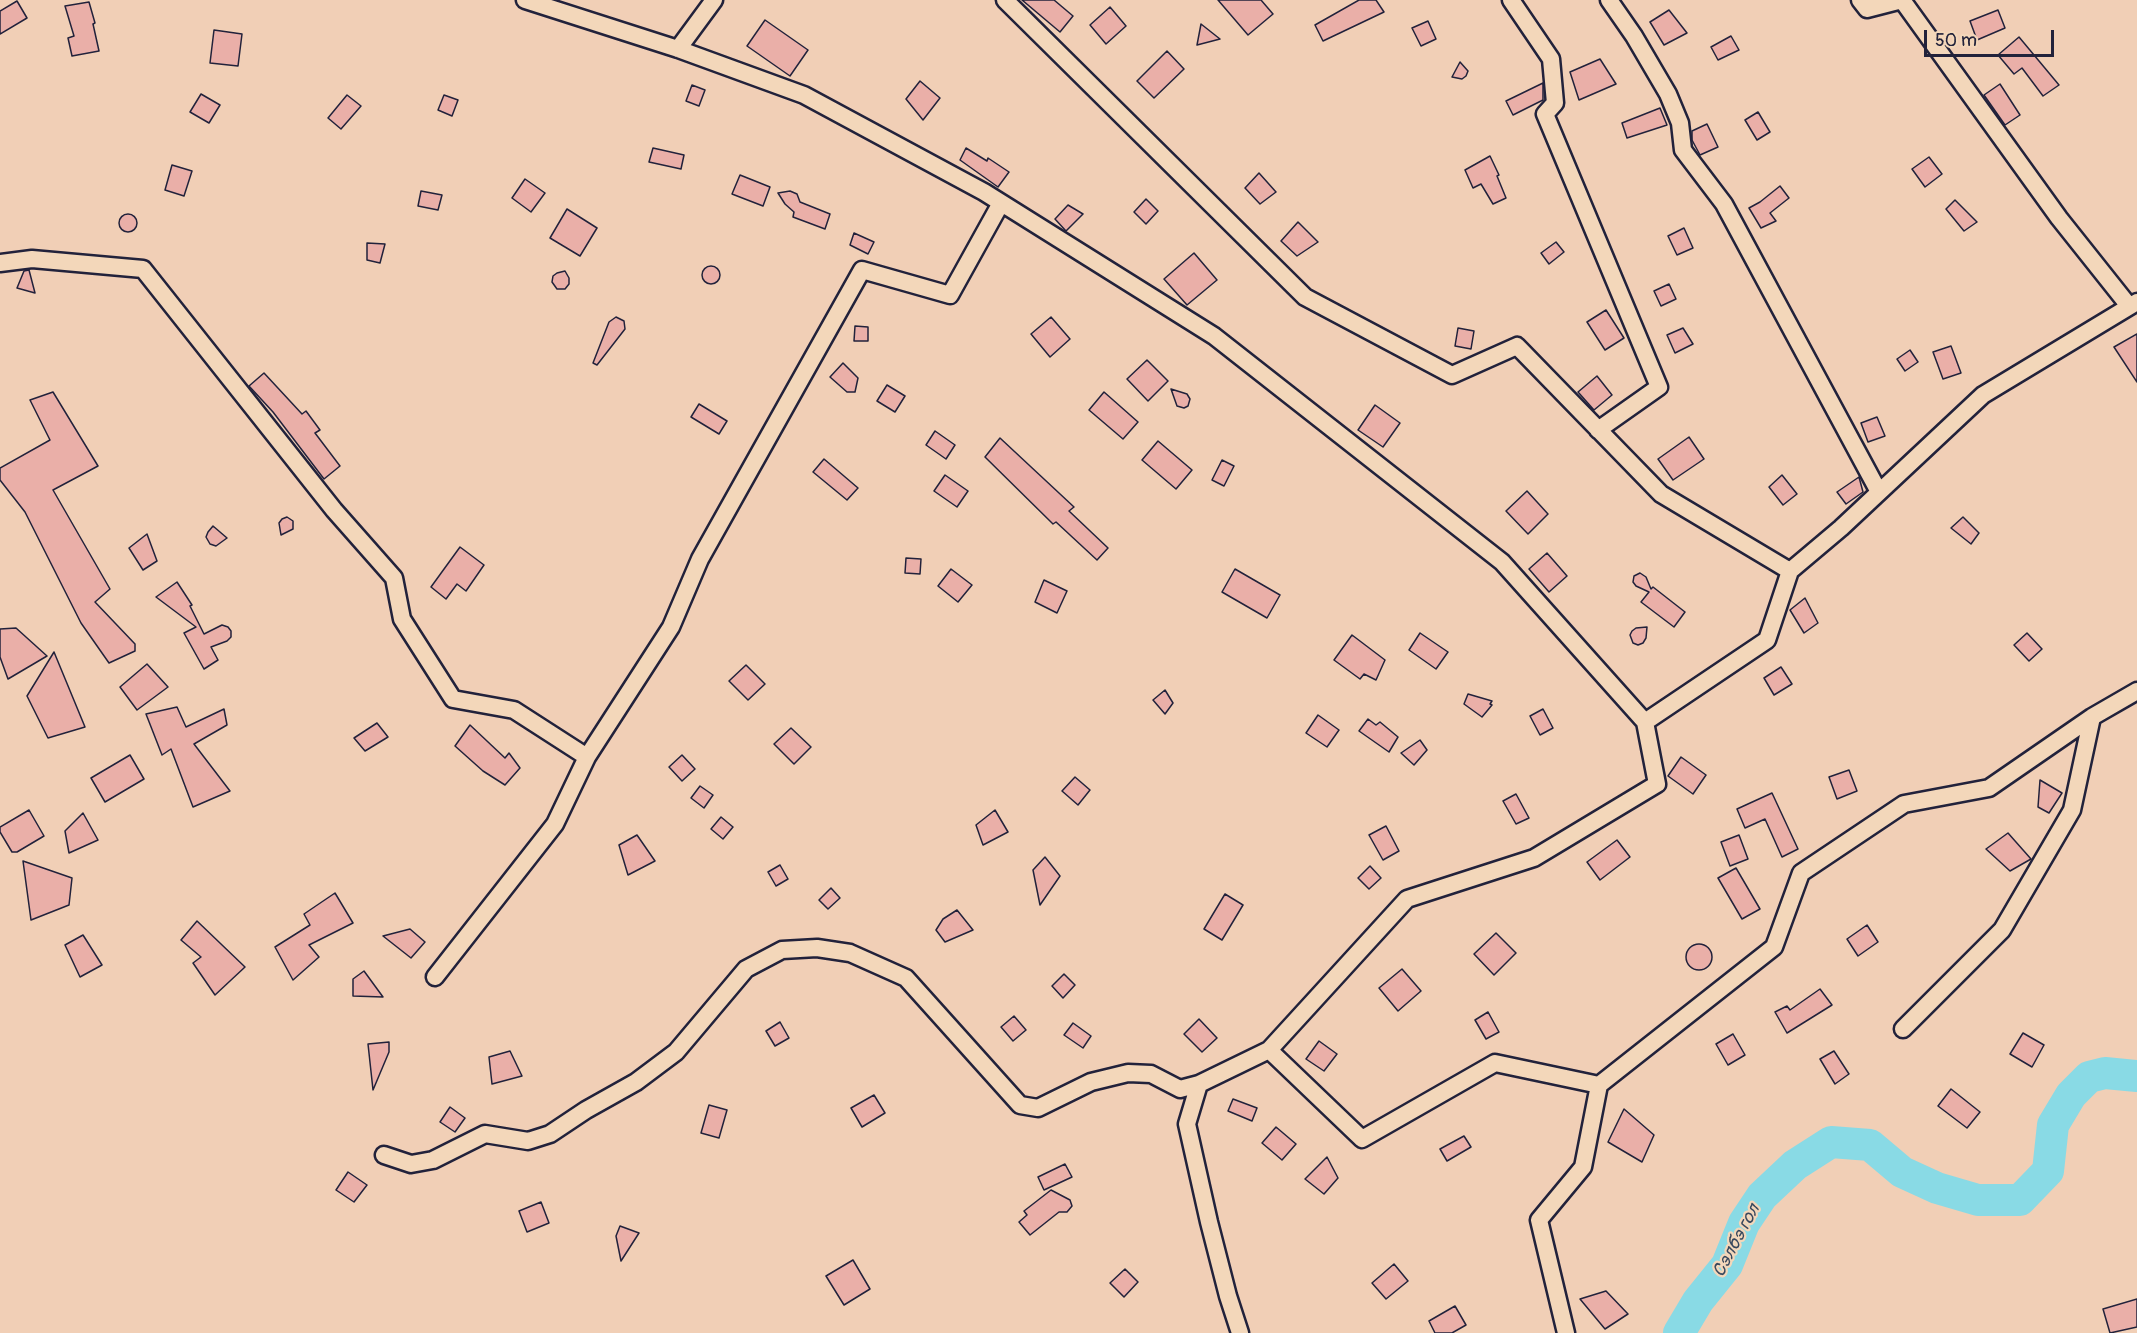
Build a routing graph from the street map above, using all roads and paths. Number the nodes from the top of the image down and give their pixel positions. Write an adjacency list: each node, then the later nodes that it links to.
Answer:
1 (525, 0): 8 (street)
2 (714, 0): 8 (street)
3 (1005, 0): 12 (street)
4 (1511, 0): 12 (street)
5 (1609, 0): 13 (street)
6 (1860, 0): 7 (street)
7 (1902, 0): 11 (street)
8 (678, 49): 9 (street)
9 (1001, 203): 17 (street); 18 (street)
10 (0, 263): 18 (street)
11 (2133, 304): 13 (street)
12 (1598, 430): 14 (street)
13 (1879, 492): 14 (street)
14 (1790, 571): 17 (street)
15 (2137, 691): 16 (street)
16 (2092, 717): 20 (street); 23 (street)
17 (1645, 722): 21 (street)
18 (587, 757): 19 (street)
19 (435, 977)
20 (1904, 1029)
21 (1269, 1050): 22 (street); 23 (street)
22 (1199, 1084): 24 (street); 25 (street)
23 (1599, 1084): 26 (street)
24 (384, 1155)
25 (1240, 1333)
26 (1566, 1333)

